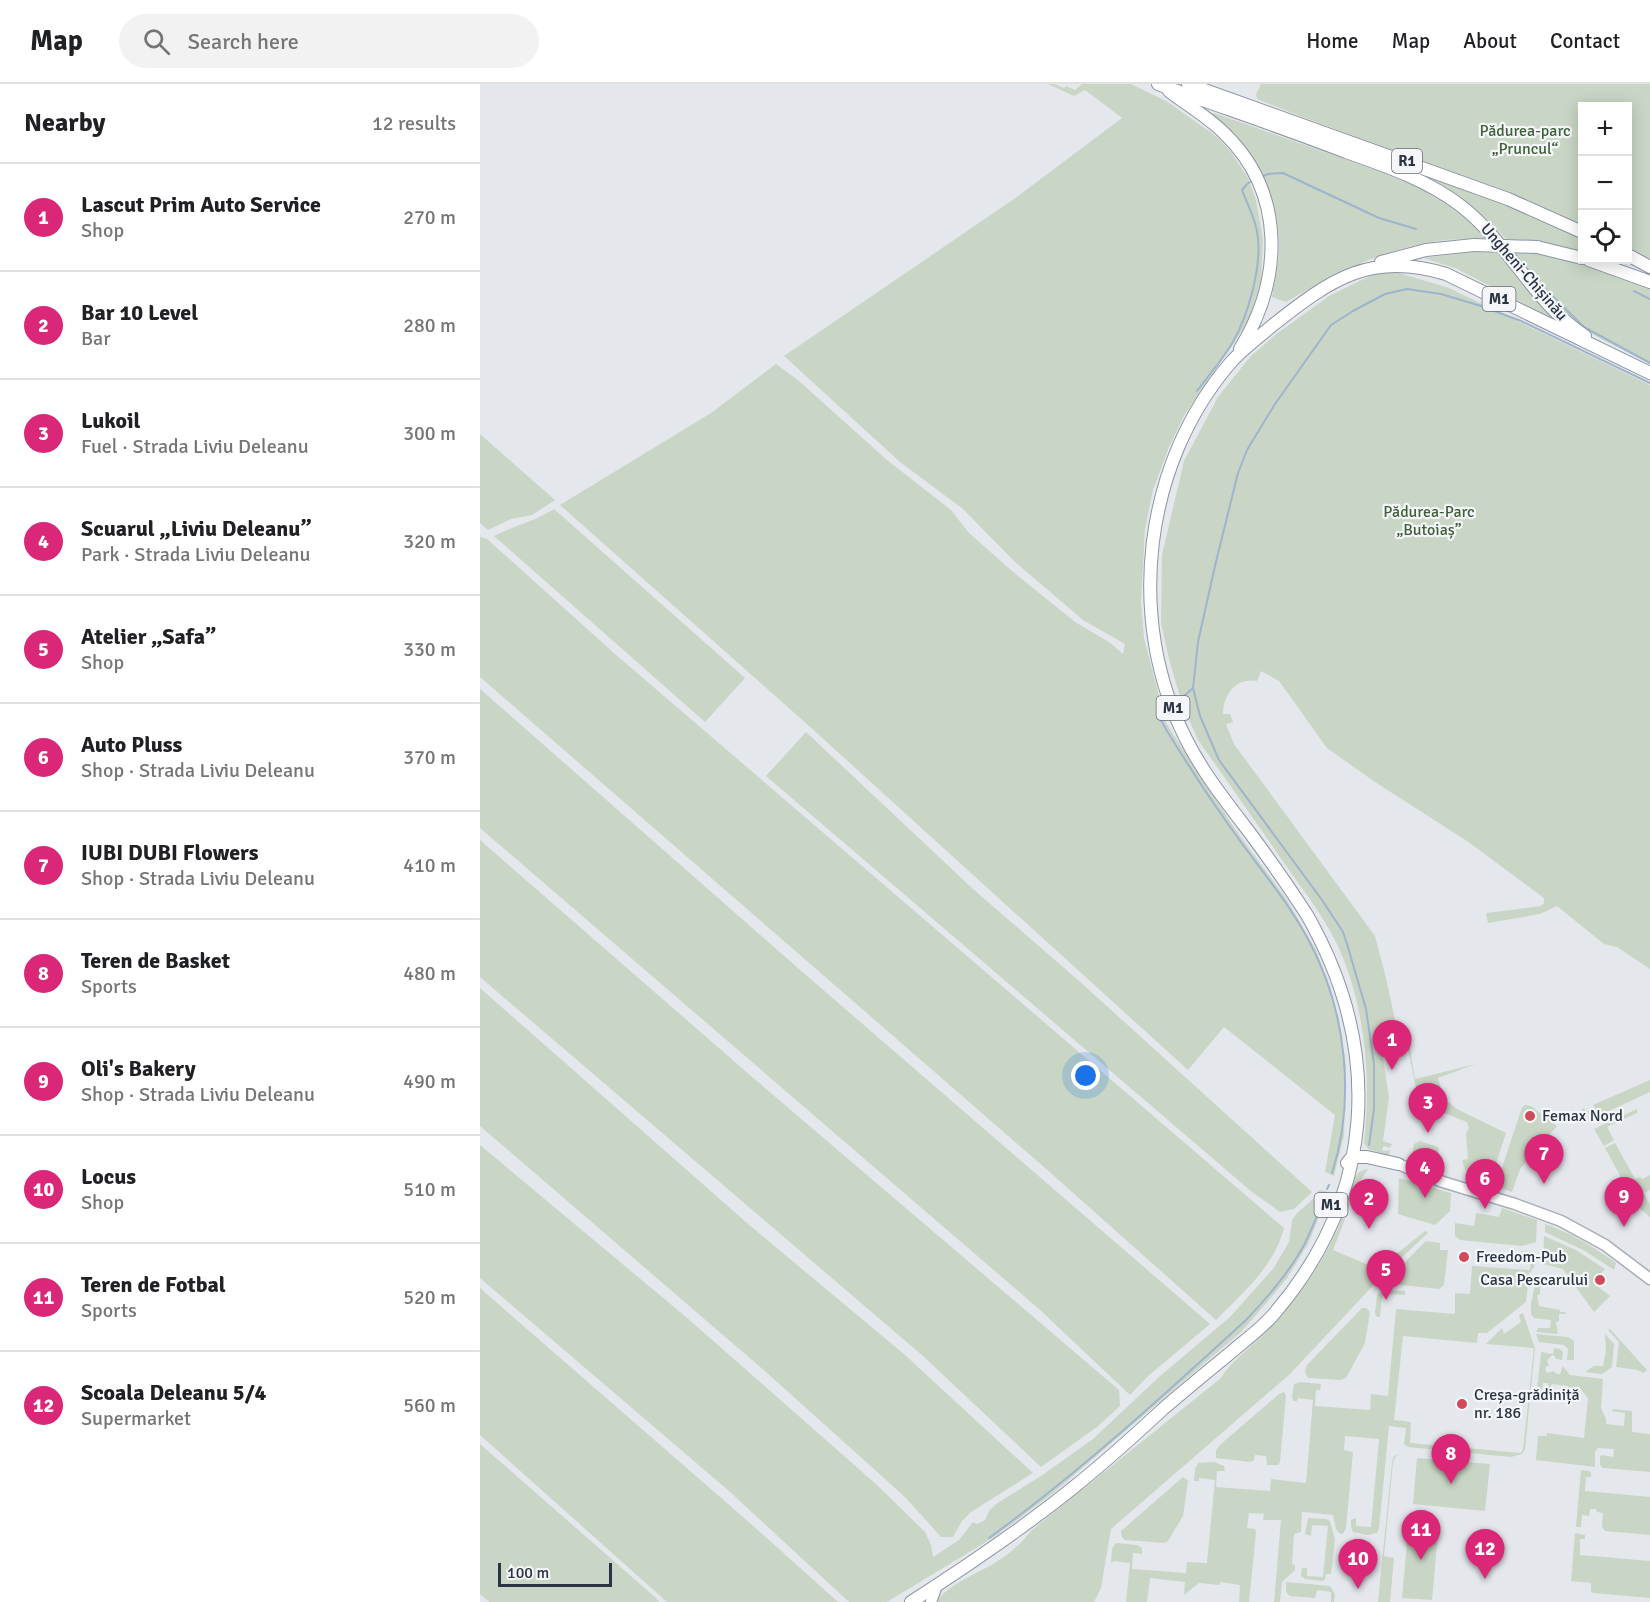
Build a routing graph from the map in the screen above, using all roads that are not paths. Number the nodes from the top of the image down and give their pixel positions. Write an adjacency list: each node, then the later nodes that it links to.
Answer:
1 (1188, 84): 3 (highway, R1)
2 (1160, 85): 3 (highway, R1); 11 (highway)
3 (1226, 103): 4 (highway, R1); 12 (highway, Ungheni-Chișinău / R1)
4 (1578, 230)
5 (1578, 257): 8 (highway, M1, bridge)
6 (1632, 257): 9 (highway)
7 (1599, 264): 10 (highway)
8 (1370, 267): 11 (highway, M1); 12 (highway, M1)
9 (1650, 267)
10 (1650, 282)
11 (1233, 360): 14 (highway, M1)
12 (1622, 360): 13 (highway, M1)
13 (1650, 374)
14 (1351, 1025): 15 (highway, M1); 16 (highway, M1); 19 (highway, M1)
15 (1353, 1156): 16 (highway); 18 (highway, M1); 19 (highway, M1)
16 (1396, 1169): 17 (main road); 18 (highway, M1)
17 (1650, 1279)
18 (1294, 1289): 19 (highway, M1)
19 (1228, 1354): 20 (highway, M1)
20 (937, 1585): 21 (highway, M1); 22 (main road)
21 (911, 1602)
22 (931, 1602)

